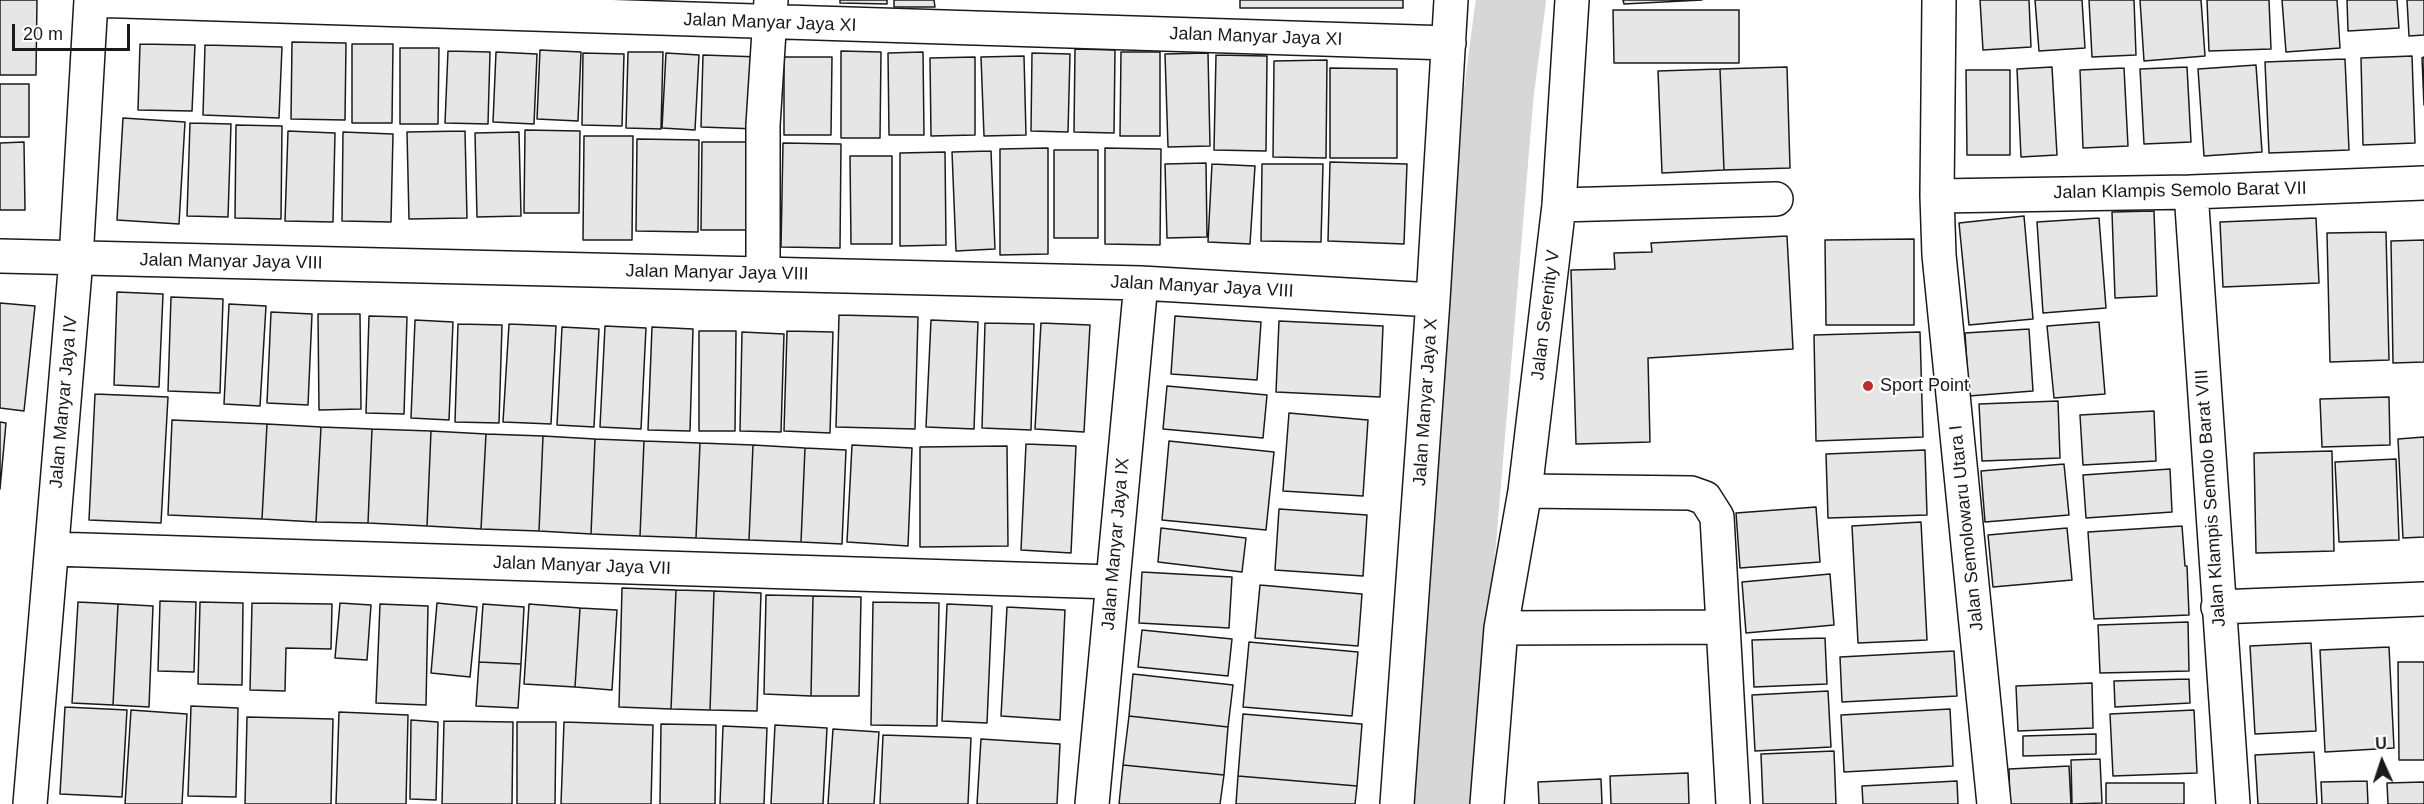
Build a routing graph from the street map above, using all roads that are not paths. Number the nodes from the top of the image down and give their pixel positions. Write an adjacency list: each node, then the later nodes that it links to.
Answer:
1 (91, 0): 5 (street, Jalan Manyar Jaya XI); 13 (street, Jalan Manyar Jaya IV)
2 (1451, 0): 6 (street, Jalan Manyar Jaya X)
3 (1572, 0): 11 (street, Jalan Serenity V)
4 (1939, 0): 9 (street, Jalan Semolowaru Utara I)
5 (770, 12): 6 (street, Jalan Manyar Jaya XI); 14 (street)
6 (1449, 43): 16 (street, Jalan Manyar Jaya X)
7 (2424, 183): 8 (street, Jalan Klampis Semolo Barat VII)
8 (2191, 192): 9 (street, Jalan Klampis Semolo Barat VII); 21 (street, Jalan Klampis Semolo Barat VIII)
9 (1937, 196): 29 (street, Jalan Semolowaru Utara I)
10 (1776, 199): 11 (street)
11 (1559, 205): 17 (street, Jalan Serenity V)
12 (0, 256): 13 (street, Jalan Manyar Jaya VIII)
13 (76, 259): 14 (street, Jalan Manyar Jaya VIII); 18 (street, Jalan Manyar Jaya IV)
14 (763, 274): 15 (street, Jalan Manyar Jaya VIII)
15 (1141, 283): 16 (street, Jalan Manyar Jaya VIII); 19 (street, Jalan Manyar Jaya IX)
16 (1433, 300): 26 (street, Jalan Manyar Jaya X)
17 (1525, 491): 22 (street); 23 (street, Jalan Serenity V)
18 (52, 549): 19 (street, Jalan Manyar Jaya VII); 24 (street, Jalan Manyar Jaya IV)
19 (1113, 582): 25 (street, Jalan Manyar Jaya IX)
20 (2424, 599): 21 (street)
21 (2218, 607): 30 (street, Jalan Klampis Semolo Barat VIII)
22 (1723, 627): 23 (street); 28 (street)
23 (1501, 628): 27 (street, Jalan Serenity V)
24 (30, 804)
25 (1092, 804)
26 (1397, 804)
27 (1487, 804)
28 (1733, 804)
29 (1994, 804)
30 (2233, 804)

